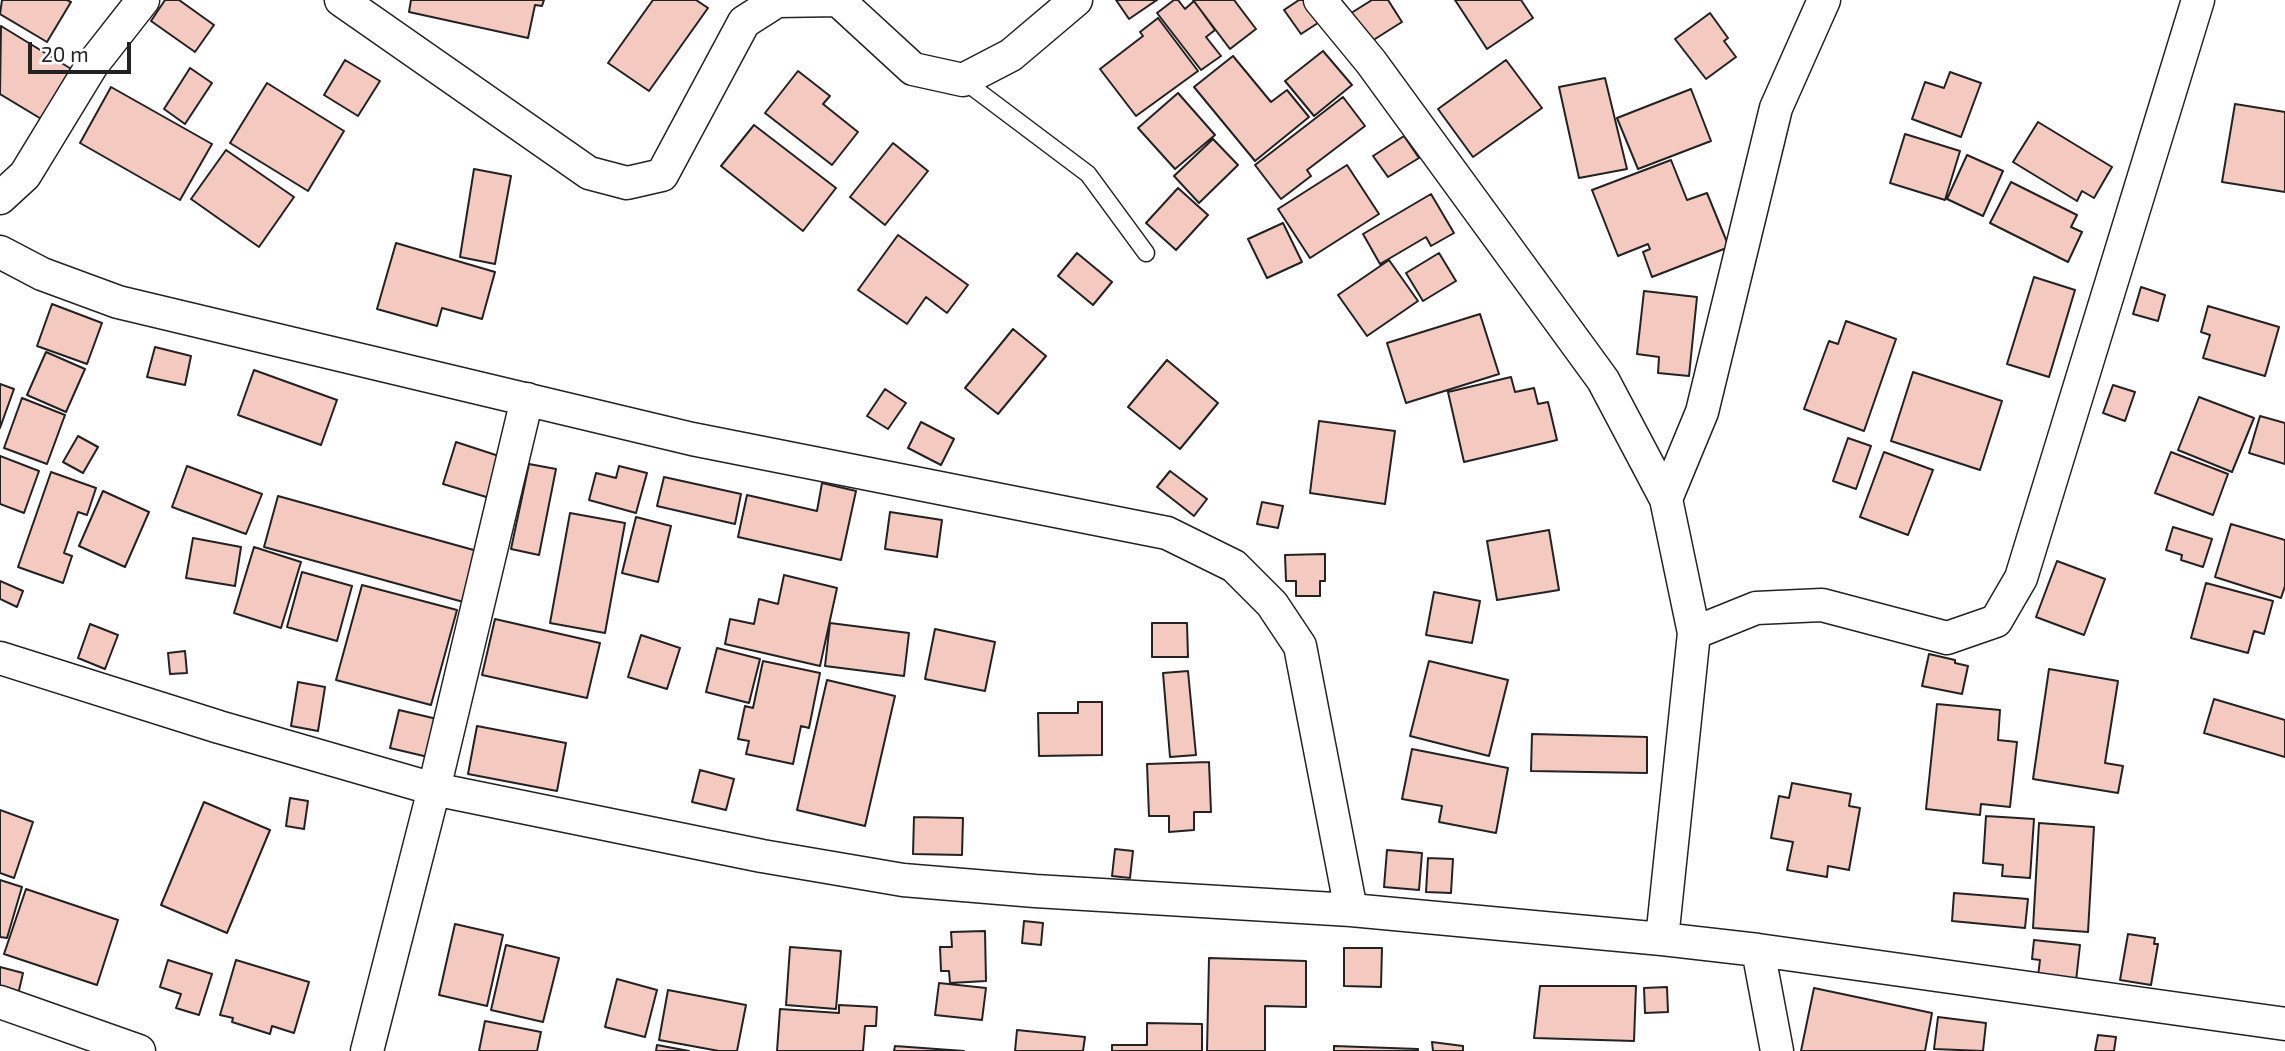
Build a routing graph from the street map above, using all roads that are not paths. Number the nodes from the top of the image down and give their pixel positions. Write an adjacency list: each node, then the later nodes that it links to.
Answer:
1 (143, 0): 9 (street)
2 (341, 0): 3 (street)
3 (838, 0): 8 (street)
4 (1076, 0): 8 (street)
5 (1320, 0): 13 (street)
6 (1824, 0): 13 (street)
7 (2198, 0): 14 (street)
8 (964, 80): 11 (lane)
9 (0, 198)
10 (0, 252): 12 (street)
11 (1146, 253)
12 (527, 399): 16 (street); 17 (street)
13 (1666, 499): 14 (street)
14 (1694, 633): 18 (street)
15 (0, 658): 16 (street)
16 (434, 789): 17 (street); 23 (street)
17 (1351, 910): 18 (street)
18 (1662, 939): 19 (street)
19 (1758, 950): 21 (street); 24 (street)
20 (0, 1002): 22 (street)
21 (2285, 1024)
22 (139, 1051)
23 (367, 1051)
24 (1777, 1051)

